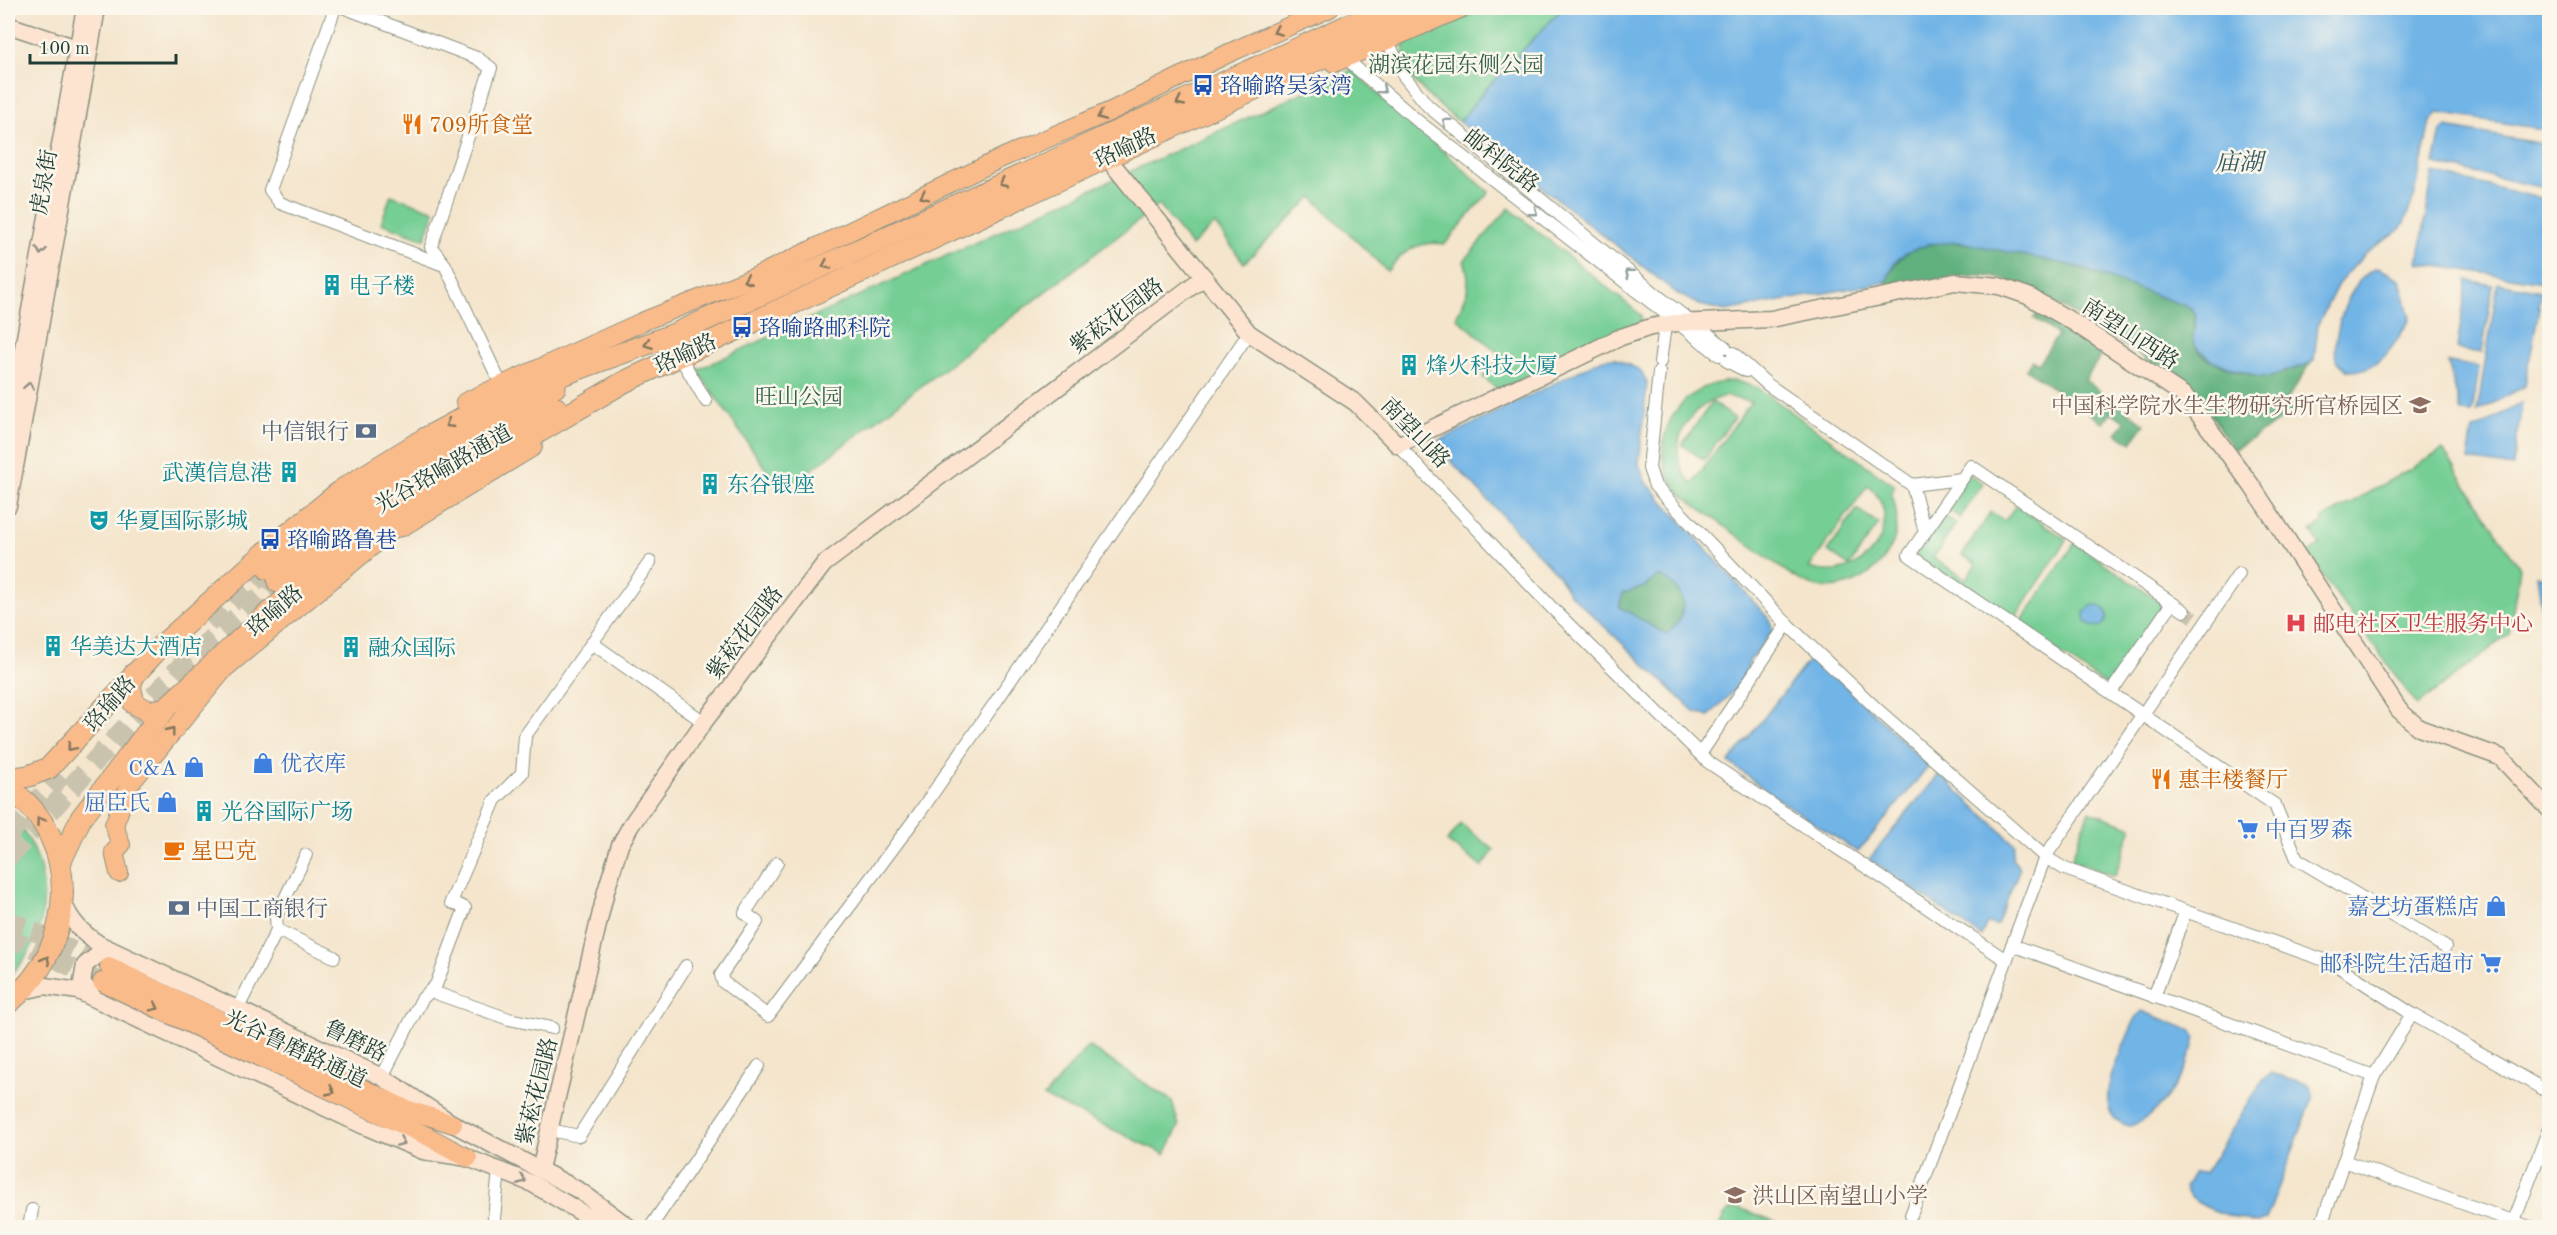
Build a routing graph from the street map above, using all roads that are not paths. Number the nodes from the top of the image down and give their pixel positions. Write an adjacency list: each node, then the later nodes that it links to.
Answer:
1 (85, 8): 11 (street, 虎泉街)
2 (97, 8): 11 (street, 虎泉街)
3 (335, 8): 13 (street)
4 (345, 8): 13 (street)
5 (1429, 8): 8 (highway, 珞喻路)
6 (1462, 8): 8 (main road)
7 (1327, 9): 10 (street, 邮科院路); 20 (main road, one-way to 20)
8 (1381, 19): 10 (highway, 珞喻路); 15 (street, one-way to 8)
9 (8, 25): 11 (street)
10 (1341, 45): 12 (highway, 珞喻路); 15 (street, 邮科院路, one-way to 15); 18 (highway, 珞喻路, one-way to 18)
11 (84, 50): 23 (street, 虎泉街, one-way to 23); 27 (street, 虎泉街, one-way to 11)
12 (1110, 161): 14 (street, 南望山路); 17 (highway, 珞喻路)
13 (445, 265): 20 (street)
14 (1204, 277): 16 (street, 南望山路); 40 (street, 紫菘花园路)
15 (1674, 319): 24 (street, 南望山西路); 26 (street); 34 (street); 44 (street, 南望山西路)
16 (1249, 333): 24 (street, 南望山路); 48 (street)
17 (681, 360): 19 (highway, 珞喻路); 21 (street); 49 (main road, one-way to 17)
18 (605, 361): 19 (highway, 光谷珞喻路通道); 20 (highway, 珞喻路)
19 (624, 382): 38 (highway, 珞喻路)
20 (504, 390): 22 (main road); 31 (highway, 珞喻路, one-way to 31)
21 (706, 401)
22 (465, 402)
23 (8, 431)
24 (1398, 446): 41 (street, 南望山路)
25 (1961, 479): 26 (street); 28 (street); 32 (street)
26 (1912, 484): 28 (street)
27 (8, 506)
28 (1925, 532): 37 (street)
29 (650, 562): 35 (street)
30 (2239, 574): 39 (street)
31 (229, 585): 36 (highway, 珞瑜路)
32 (2172, 603): 33 (street); 37 (street)
33 (2184, 611)
34 (1787, 624): 41 (street); 46 (street)
35 (592, 643): 40 (street); 59 (street)
36 (135, 673): 38 (highway); 42 (highway, 珞瑜路, one-way to 42)
37 (2111, 692): 39 (street)
38 (166, 708): 47 (highway, 珞喻路)
39 (2143, 714): 46 (street); 54 (street)
40 (704, 722): 71 (street, 紫菘花园路)
41 (1697, 749): 56 (street, 南望山路)
42 (8, 779)
43 (8, 788): 47 (highway, one-way to 43)
44 (2550, 810)
45 (306, 855): 52 (street)
46 (2045, 857): 51 (street); 53 (street)
47 (60, 863): 50 (highway)
48 (777, 863)
49 (119, 873)
50 (63, 902): 58 (street, 鲁磨路); 60 (highway, one-way to 50)
51 (2185, 913): 61 (street); 63 (street)
52 (277, 930): 55 (street); 62 (street)
53 (2012, 945): 56 (street); 61 (street)
54 (2445, 947)
55 (334, 957)
56 (2006, 960): 77 (street)
57 (686, 966): 71 (street)
58 (106, 975): 60 (street, 鲁磨路); 62 (street, 鲁磨路); 69 (main road, 光谷鲁磨路通道); 72 (main road, 光谷鲁磨路通道, one-way to 72)
59 (430, 991): 64 (street); 67 (street)
60 (15, 997)
61 (2154, 997): 66 (street)
62 (238, 1008): 67 (street, 鲁磨路)
63 (2412, 1014): 66 (street); 68 (street)
64 (552, 1028)
65 (759, 1066): 83 (street)
66 (2374, 1076): 73 (street)
67 (382, 1077): 69 (street, 鲁磨路)
68 (2550, 1093)
69 (453, 1124): 74 (street, 鲁磨路)
70 (2550, 1126): 78 (street)
71 (550, 1130): 74 (street, 紫菘花园路)
72 (468, 1158): 75 (street)
73 (2344, 1161): 78 (street); 84 (street)
74 (540, 1169): 82 (street, 鲁磨路)
75 (499, 1170): 80 (street); 81 (street, one-way to 81)
76 (32, 1210): 79 (street)
77 (1911, 1215)
78 (2513, 1224): 85 (street)
79 (29, 1227)
80 (493, 1227)
81 (607, 1227)
82 (630, 1227)
83 (650, 1227)
84 (2320, 1227)
85 (2532, 1227)

